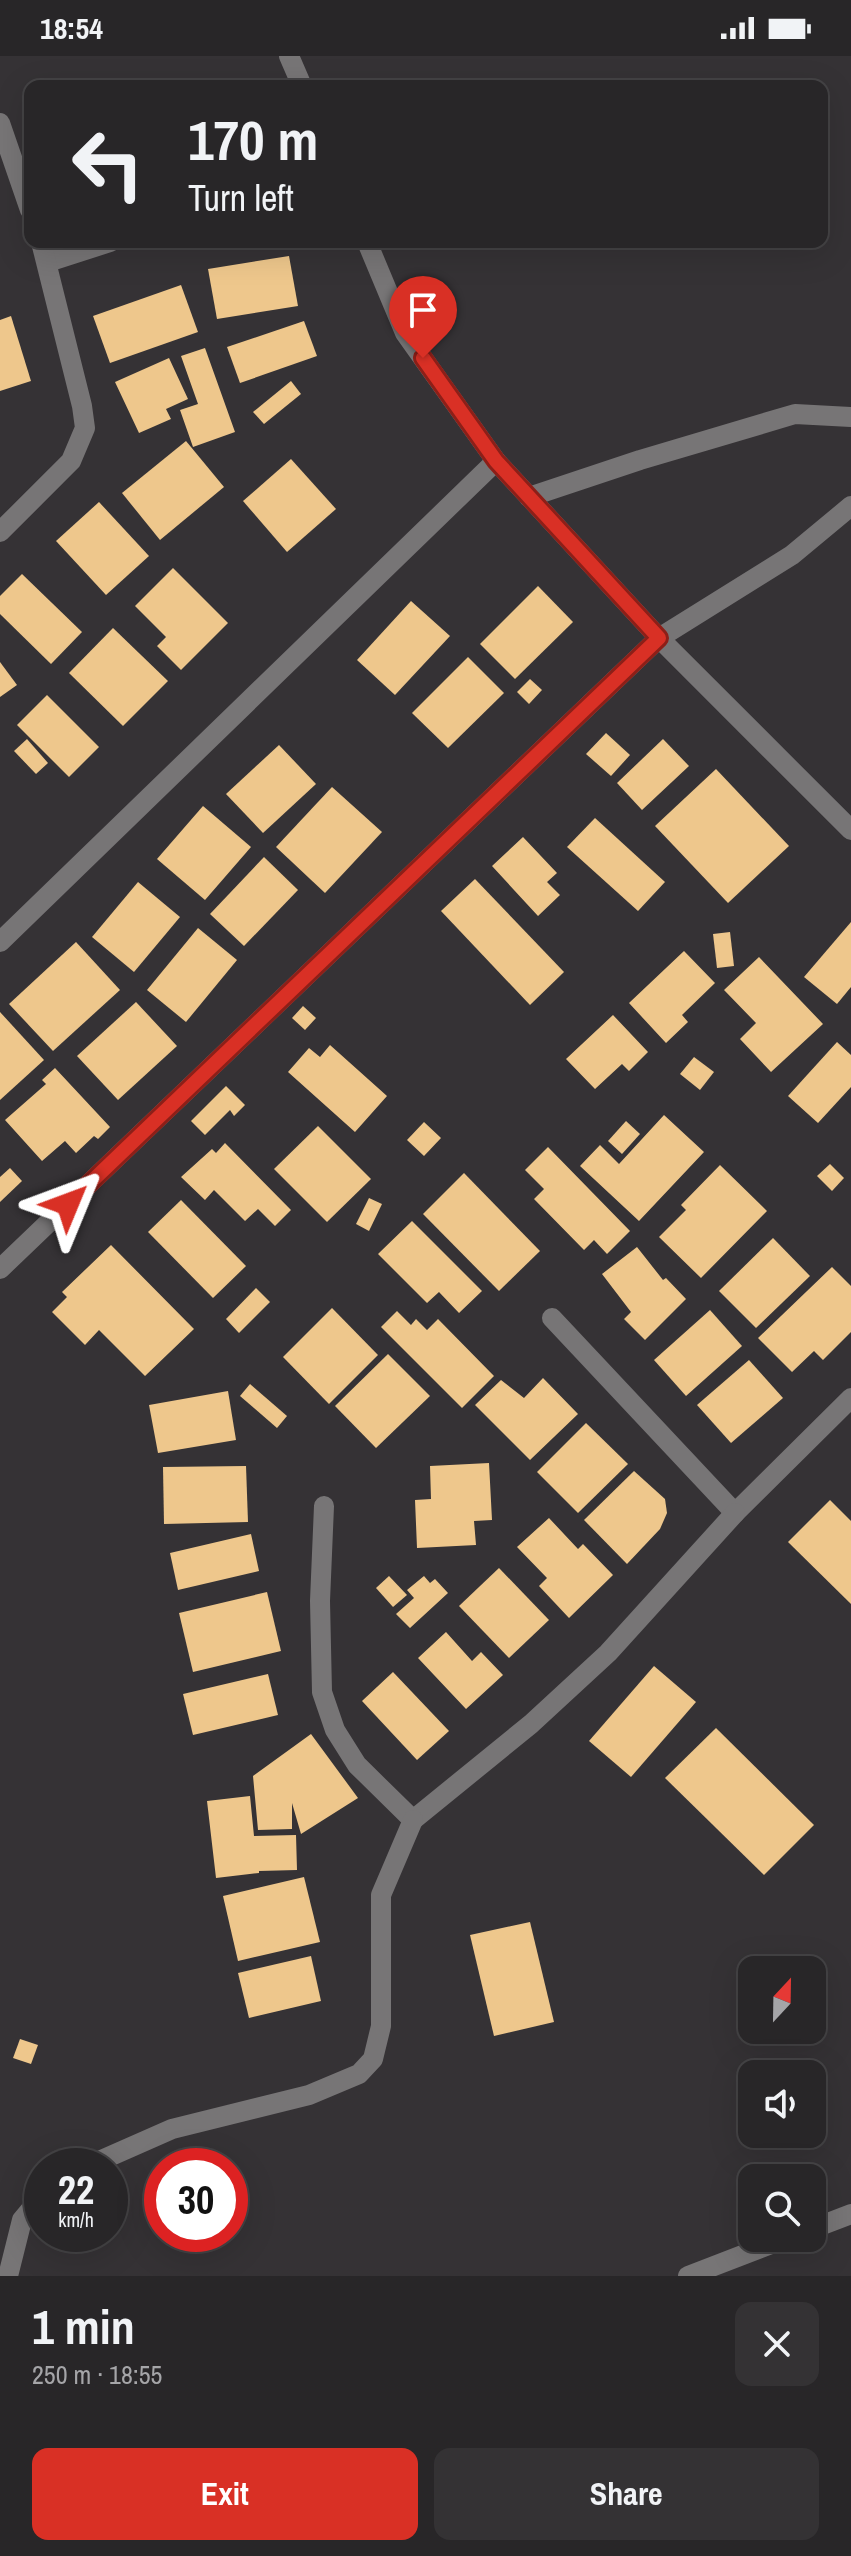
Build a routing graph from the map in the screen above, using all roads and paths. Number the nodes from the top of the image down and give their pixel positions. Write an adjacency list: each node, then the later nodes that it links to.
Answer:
1 (289, 56): 2 (street)
2 (299, 80)
3 (0, 123): 4 (street)
4 (24, 193)
5 (71, 248): 7 (street)
6 (370, 248): 9 (street)
7 (45, 252): 12 (street)
8 (851, 417): 10 (street)
9 (496, 461): 10 (street); 15 (street)
10 (529, 497): 13 (street)
11 (851, 506): 13 (street)
12 (0, 532)
13 (659, 638): 14 (street); 16 (street)
14 (851, 830)
15 (0, 942)
16 (0, 1269)
17 (552, 1318): 20 (street)
18 (851, 1398): 20 (street)
19 (324, 1506): 21 (street)
20 (735, 1513): 21 (street)
21 (413, 1820): 22 (street)
22 (128, 2148)
23 (851, 2214): 25 (street)
24 (24, 2218): 27 (street)
25 (826, 2224)
26 (751, 2252): 28 (street)
27 (8, 2276)
28 (688, 2276)

